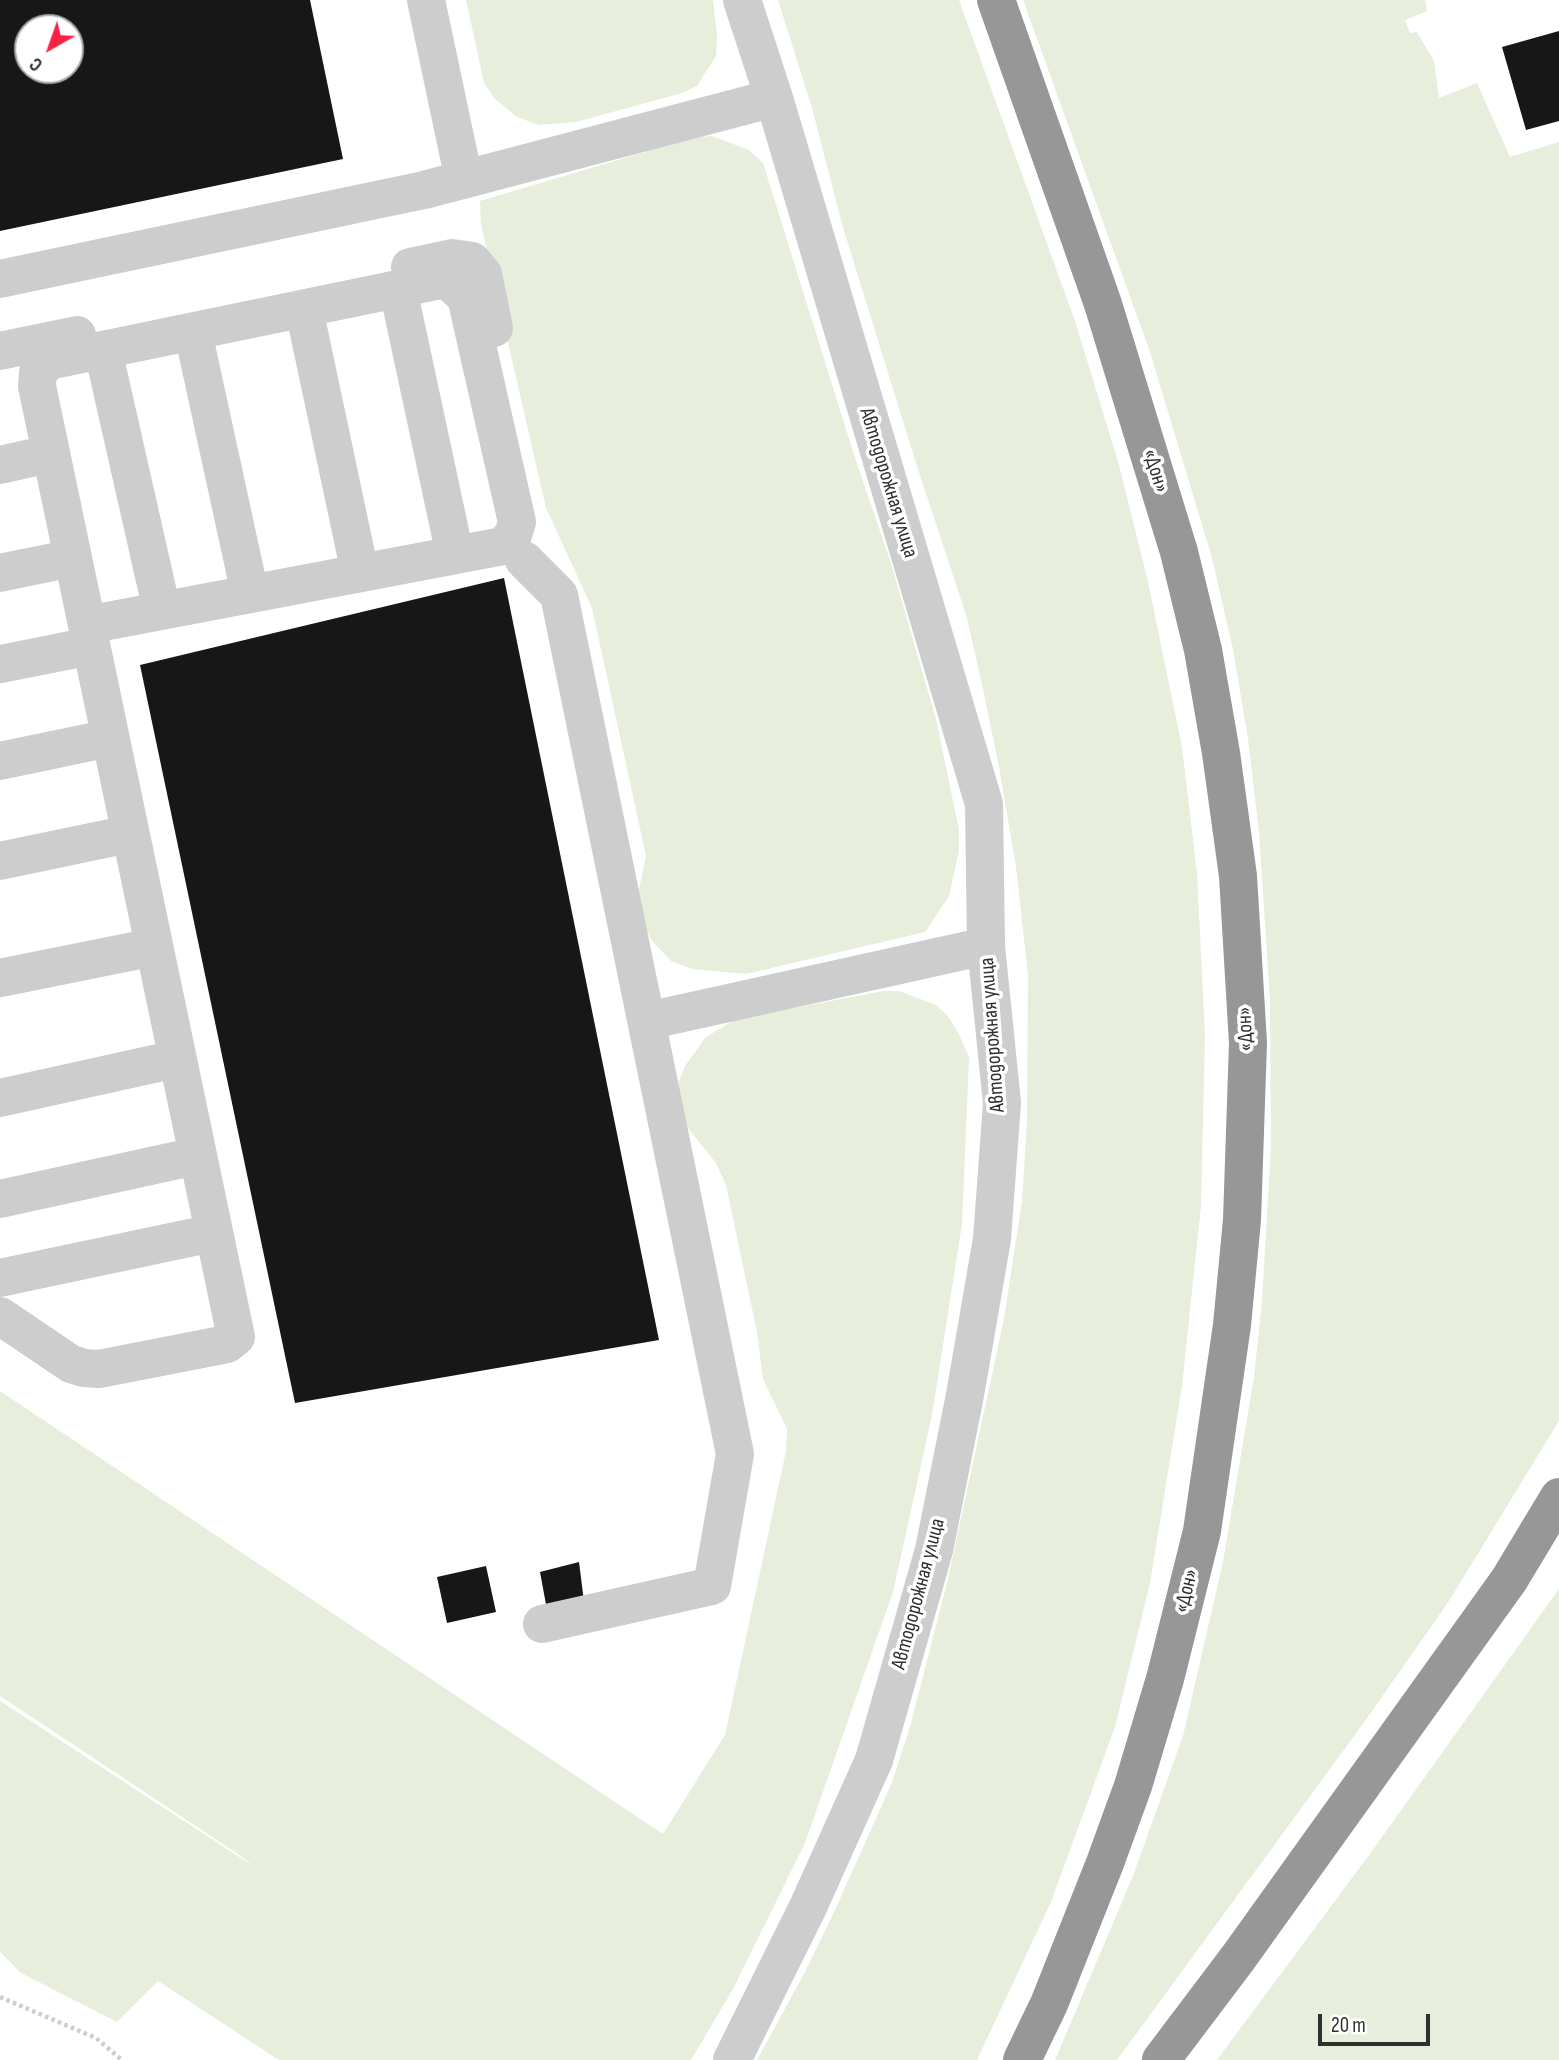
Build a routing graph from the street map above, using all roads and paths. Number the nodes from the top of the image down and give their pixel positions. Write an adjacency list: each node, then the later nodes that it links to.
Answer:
1 (426, 0): 5 (lane)
2 (742, 0): 4 (lane, Автодорожная улица)
3 (996, 0): 48 (highway, «Дон»)
4 (774, 98): 5 (lane); 31 (lane, Автодорожная улица)
5 (464, 180): 6 (lane)
6 (0, 279)
7 (390, 291): 8 (lane); 14 (lane); 14 (lane)
8 (295, 311): 9 (lane); 18 (lane)
9 (199, 330): 10 (lane); 19 (lane)
10 (103, 350): 20 (lane); 21 (lane)
11 (0, 351): 15 (lane)
12 (0, 365): 13 (lane)
13 (15, 462): 16 (lane)
14 (446, 557): 18 (lane)
15 (524, 560): 21 (lane); 34 (lane)
16 (53, 562): 17 (lane); 21 (lane)
17 (0, 573)
18 (351, 575): 19 (lane)
19 (256, 593): 20 (lane)
20 (162, 611): 21 (lane)
21 (80, 640): 22 (lane); 23 (lane); 24 (lane); 42 (lane)
22 (0, 645)
23 (0, 664)
24 (89, 734): 25 (lane); 26 (lane); 27 (lane)
25 (0, 744)
26 (0, 761)
27 (109, 830): 28 (lane); 29 (lane); 30 (lane)
28 (0, 844)
29 (0, 860)
30 (132, 943): 32 (lane); 33 (lane); 35 (lane)
31 (986, 946): 34 (lane); 47 (lane, Автодорожная улица)
32 (0, 960)
33 (0, 978)
34 (647, 1021): 44 (lane)
35 (157, 1056): 36 (lane); 37 (lane); 38 (lane)
36 (0, 1083)
37 (0, 1098)
38 (177, 1152): 39 (lane); 40 (lane); 41 (lane)
39 (0, 1183)
40 (0, 1199)
41 (196, 1245): 42 (lane); 42 (lane)
42 (2, 1293)
43 (1559, 1497): 49 (highway)
44 (542, 1624)
45 (0, 1997): 46 (path)
46 (122, 2060)
47 (732, 2060)
48 (1022, 2060)
49 (1161, 2060)

